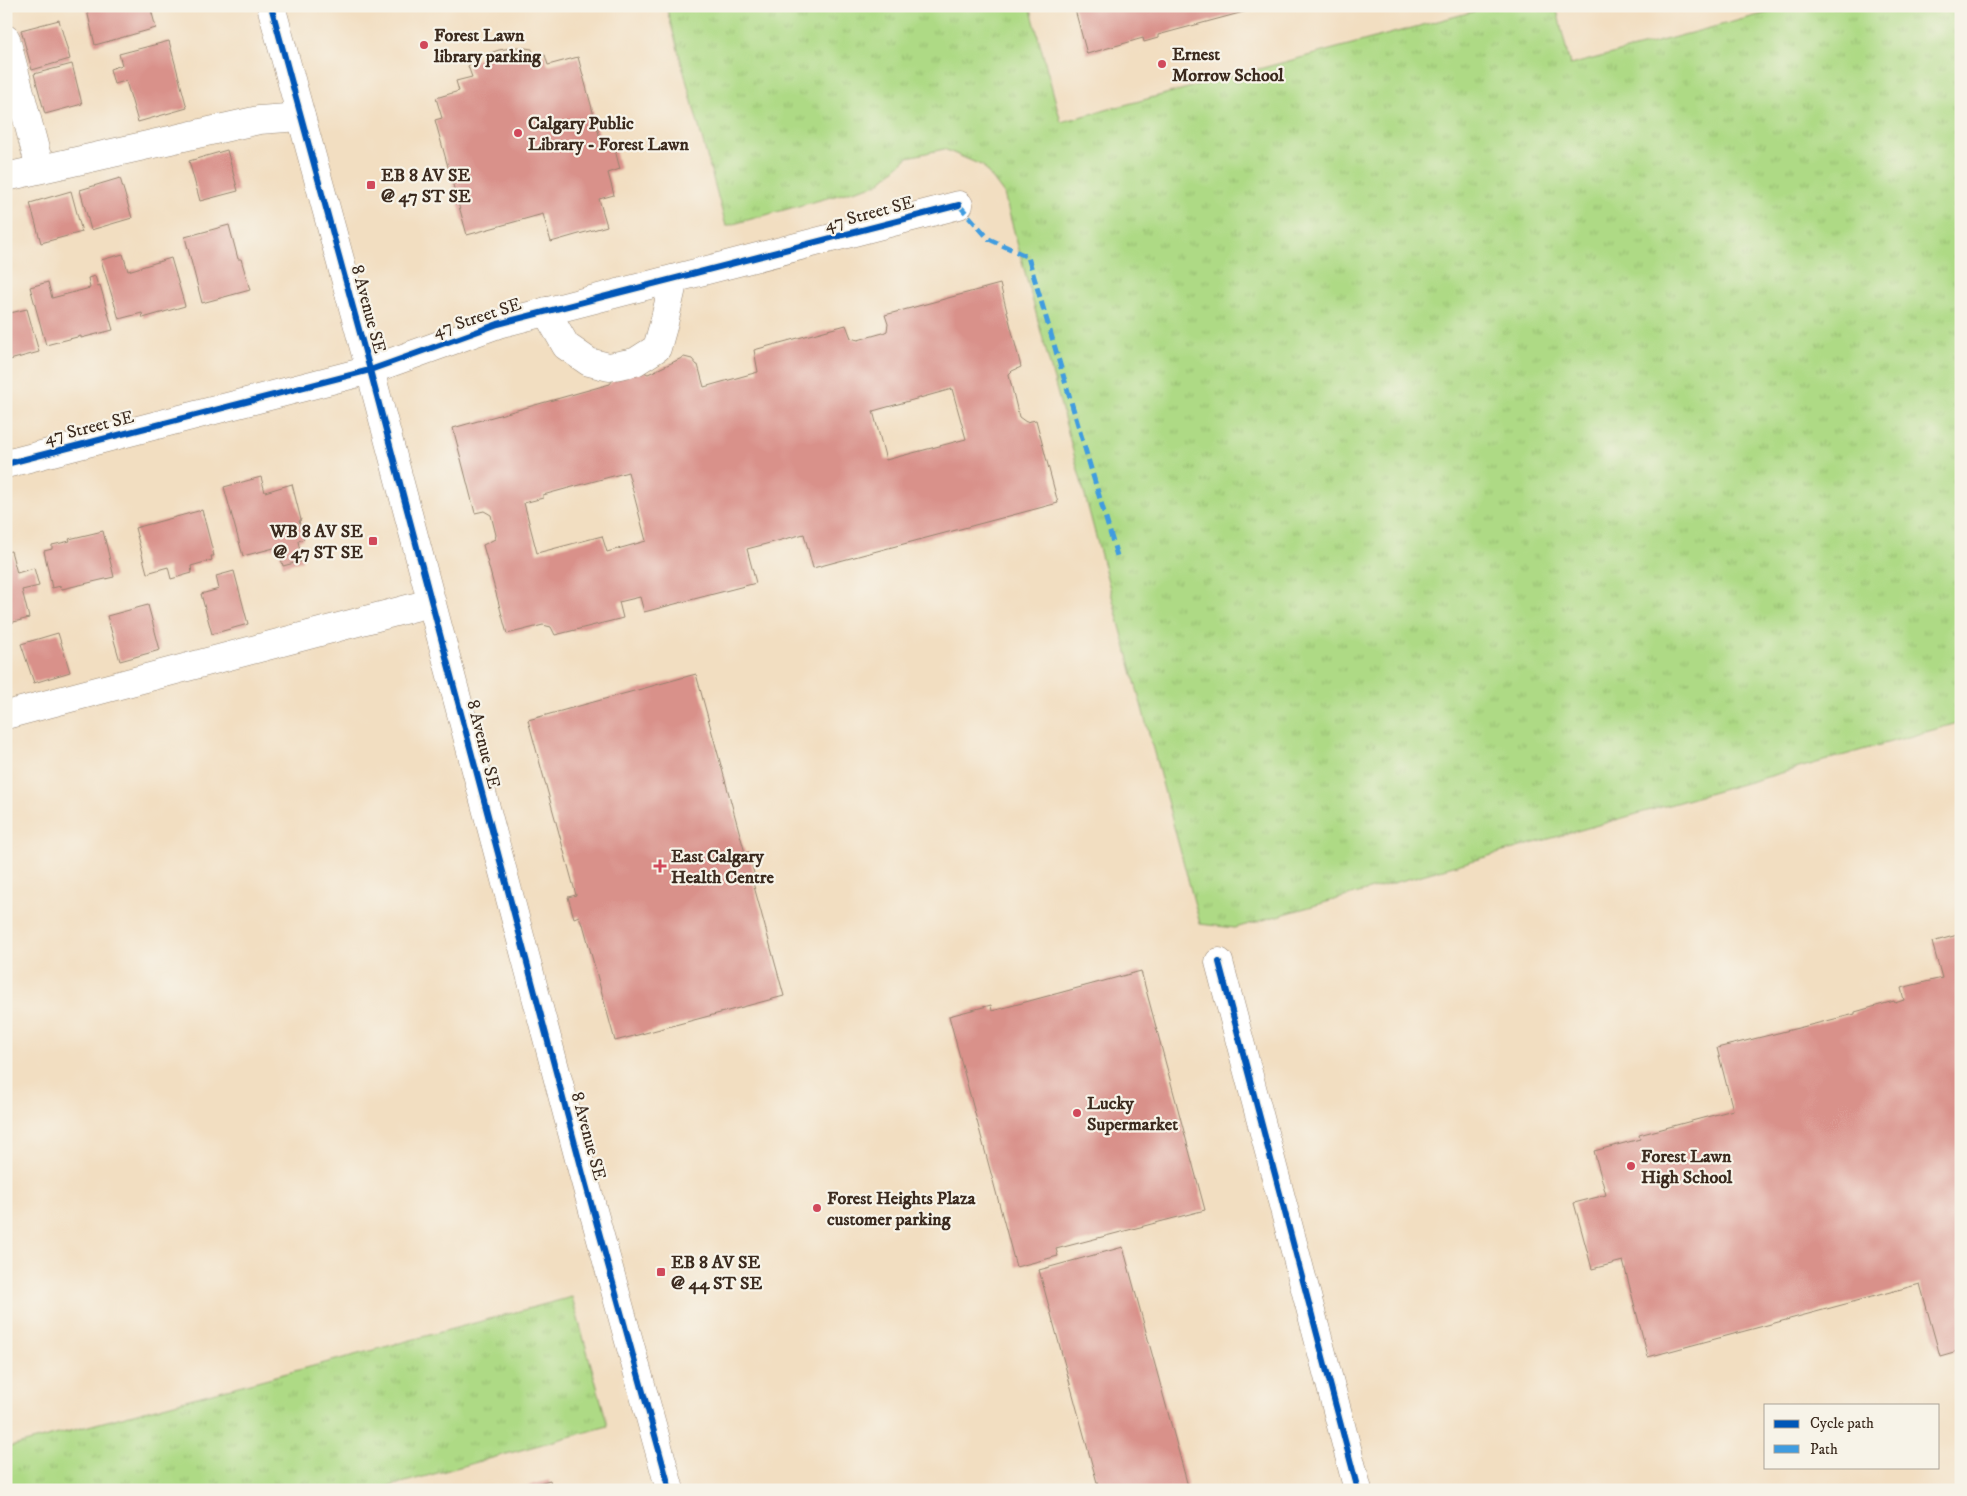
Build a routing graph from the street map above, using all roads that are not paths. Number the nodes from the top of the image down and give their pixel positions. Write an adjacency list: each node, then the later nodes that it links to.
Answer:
1 (270, 6): 3 (street, 8 Avenue SE)
2 (6, 39): 4 (street)
3 (301, 117): 4 (street); 9 (street, 8 Avenue SE)
4 (40, 168): 5 (street)
5 (6, 177)
6 (959, 205): 7 (street, 47 Street SE)
7 (674, 280): 8 (street, 47 Street SE); 8 (street)
8 (546, 311): 9 (street, 47 Street SE)
9 (370, 370): 10 (street, 47 Street SE); 11 (street, 8 Avenue SE)
10 (6, 464)
11 (430, 603): 12 (street); 14 (street, 8 Avenue SE)
12 (6, 715)
13 (1219, 962): 15 (street)
14 (670, 1490)
15 (1358, 1490)

